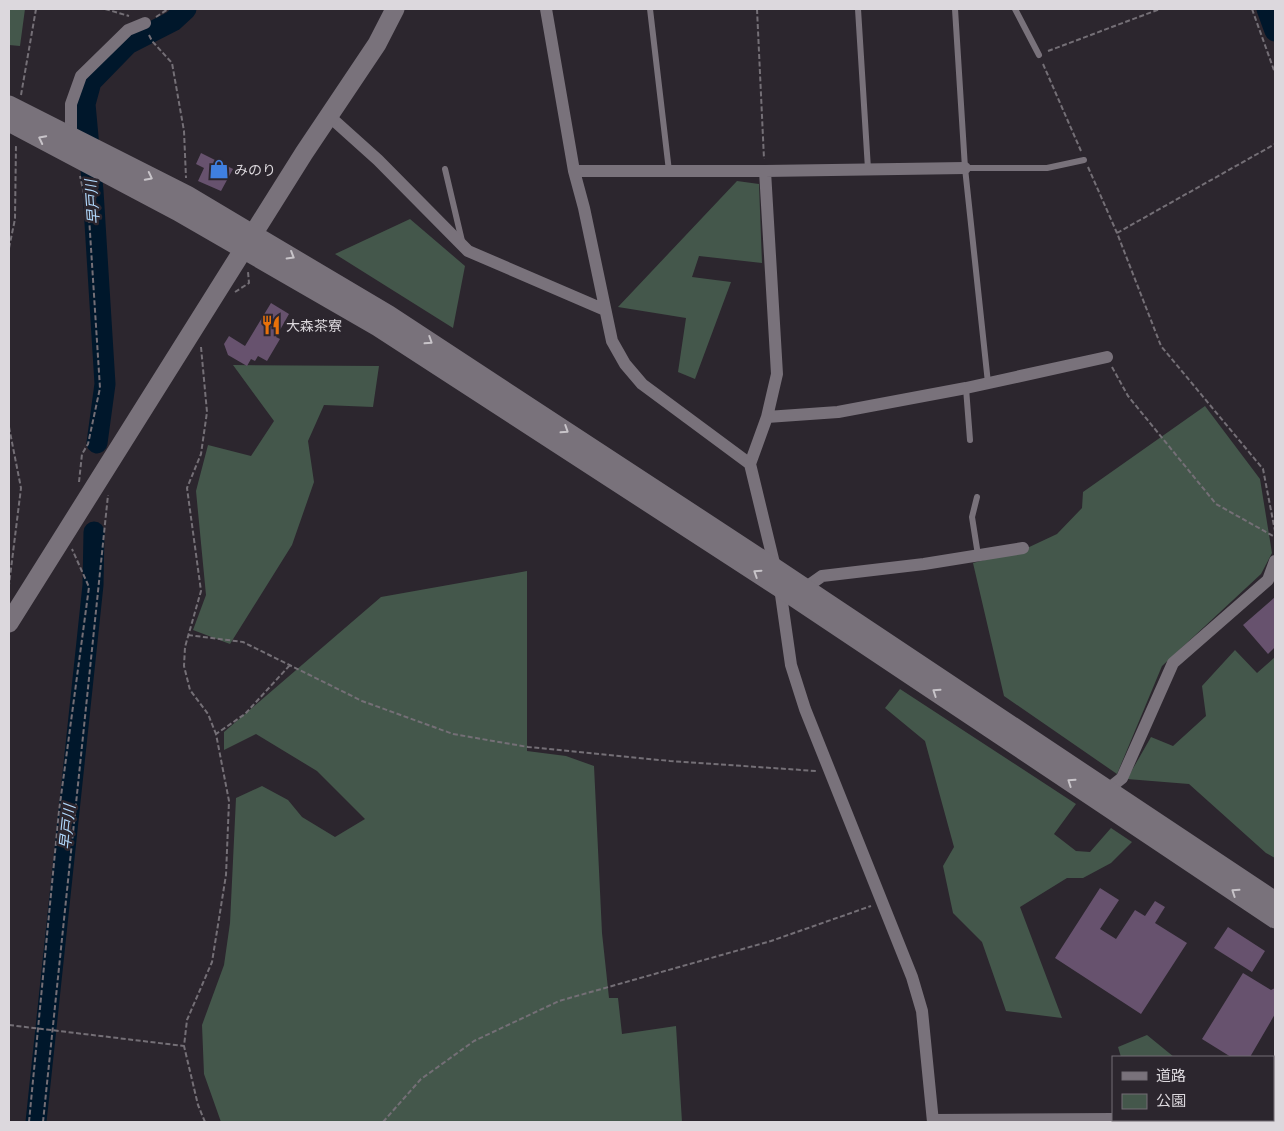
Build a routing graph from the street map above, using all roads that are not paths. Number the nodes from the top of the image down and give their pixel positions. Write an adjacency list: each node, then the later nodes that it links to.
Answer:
1 (395, 9): 10 (street)
2 (546, 9): 17 (street)
3 (650, 9): 18 (lane)
4 (858, 9): 16 (lane)
5 (955, 9): 15 (lane)
6 (1015, 9): 8 (lane)
7 (145, 23): 11 (street)
8 (1039, 55)
9 (13, 116): 11 (street); 13 (street, one-way to 9)
10 (329, 116): 20 (street); 21 (street)
11 (72, 137): 13 (street)
12 (1084, 160): 15 (lane)
13 (106, 163): 20 (street); 20 (street, one-way to 20)
14 (445, 168): 21 (lane)
15 (965, 168): 16 (street); 24 (lane)
16 (868, 169): 19 (street)
17 (574, 171): 18 (street); 22 (street)
18 (669, 171): 19 (street)
19 (765, 171): 26 (street)
20 (250, 242): 33 (street, one-way to 33); 34 (street, one-way to 20); 36 (street)
21 (460, 244): 22 (street)
22 (605, 310): 28 (street)
23 (1107, 357): 24 (street)
24 (988, 383): 25 (street)
25 (966, 388): 26 (street); 27 (lane)
26 (768, 417): 28 (street)
27 (970, 440)
28 (750, 464): 33 (street)
29 (977, 497): 31 (lane)
30 (1023, 548): 31 (street)
31 (978, 555): 35 (street)
32 (1275, 561): 37 (street)
33 (775, 568): 34 (street); 35 (street)
34 (780, 588): 37 (street, one-way to 34); 41 (street)
35 (805, 588): 37 (street)
36 (9, 623)
37 (1102, 794): 38 (street); 39 (street, one-way to 37)
38 (1275, 902)
39 (1275, 919)
40 (1112, 1119): 41 (street)
41 (933, 1121)

